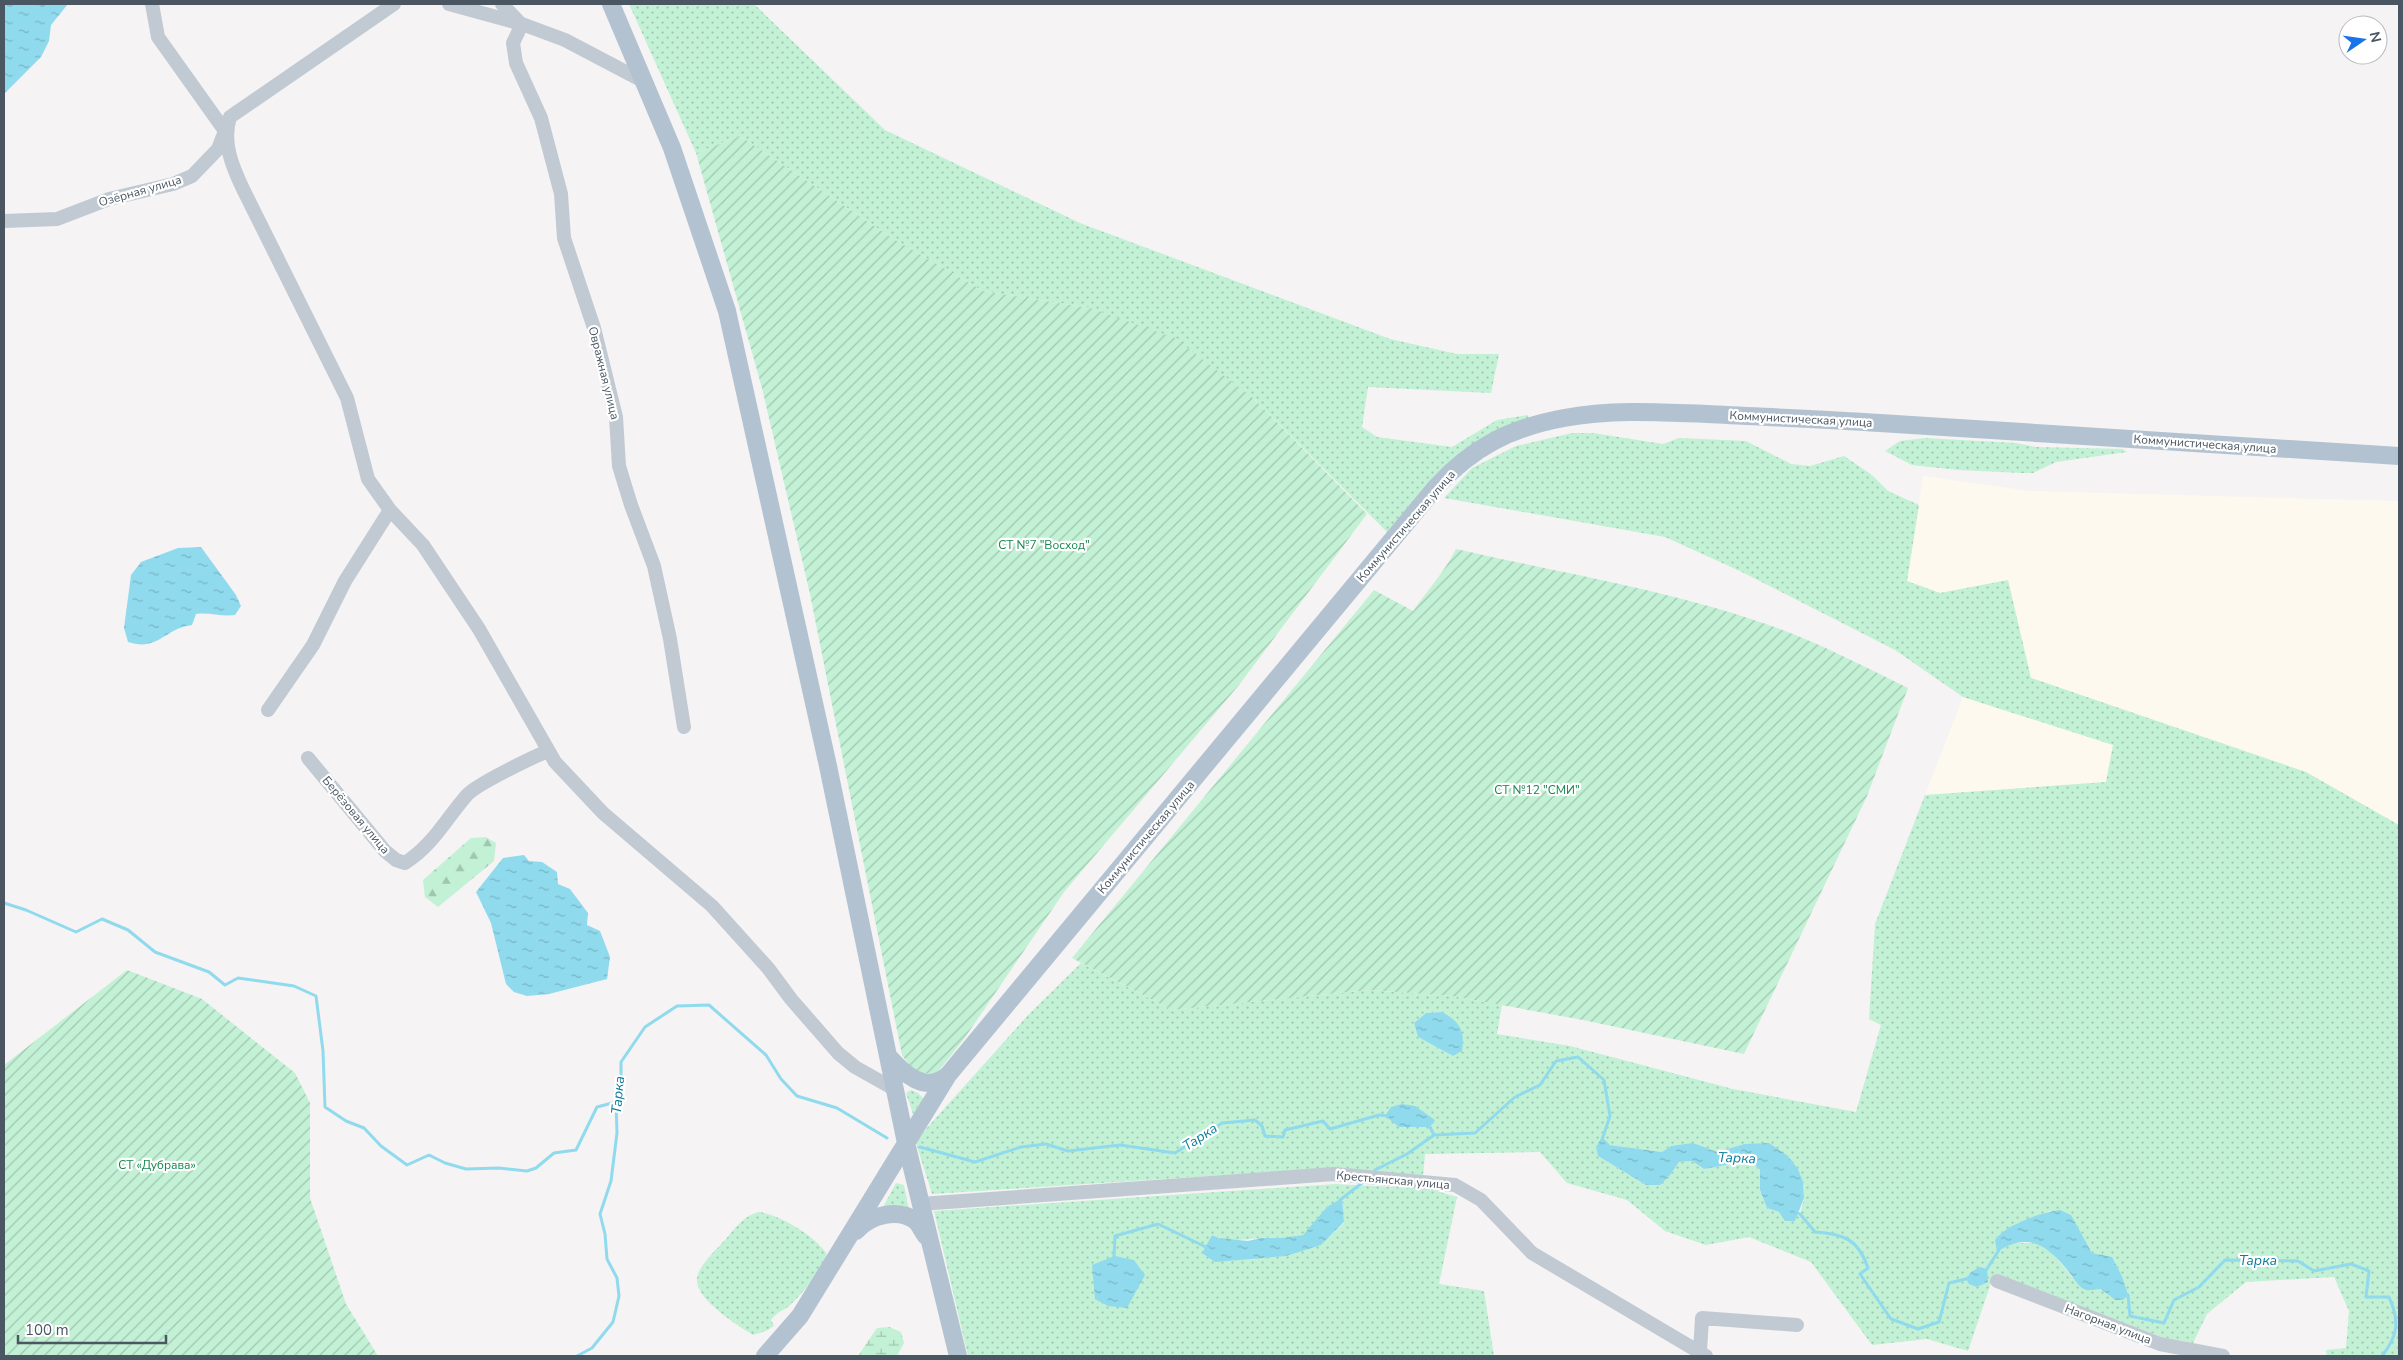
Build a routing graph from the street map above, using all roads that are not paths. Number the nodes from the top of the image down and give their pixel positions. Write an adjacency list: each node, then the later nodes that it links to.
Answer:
1 (152, 4): 8 (street)
2 (394, 4): 8 (street, Озёрная улица)
3 (449, 4): 6 (street)
4 (502, 4): 6 (street)
5 (611, 4): 7 (main road)
6 (522, 24): 7 (street); 13 (street, Овражная улица)
7 (643, 81): 16 (main road)
8 (225, 131): 9 (street, Озёрная улица); 11 (street)
9 (4, 221)
10 (2399, 456): 17 (main road, Коммунистическая улица)
11 (390, 510): 12 (street); 14 (street)
12 (268, 710)
13 (684, 728)
14 (548, 751): 15 (street, Берёзовая улица); 18 (street)
15 (308, 758)
16 (888, 1056): 17 (main road); 18 (main road)
17 (948, 1075): 19 (main road, Коммунистическая улица)
18 (894, 1089): 19 (main road)
19 (906, 1143): 20 (main road); 22 (main road, Коммунистическая улица)
20 (928, 1204): 21 (main road); 26 (street, Крестьянская улица)
21 (928, 1239): 22 (main road); 28 (main road)
22 (843, 1247): 27 (main road)
23 (1997, 1281): 25 (street, Нагорная улица)
24 (1797, 1325): 26 (street)
25 (2159, 1350): 29 (street, Нагорная улица)
26 (1703, 1354)
27 (765, 1356)
28 (958, 1356)
29 (2223, 1356)

